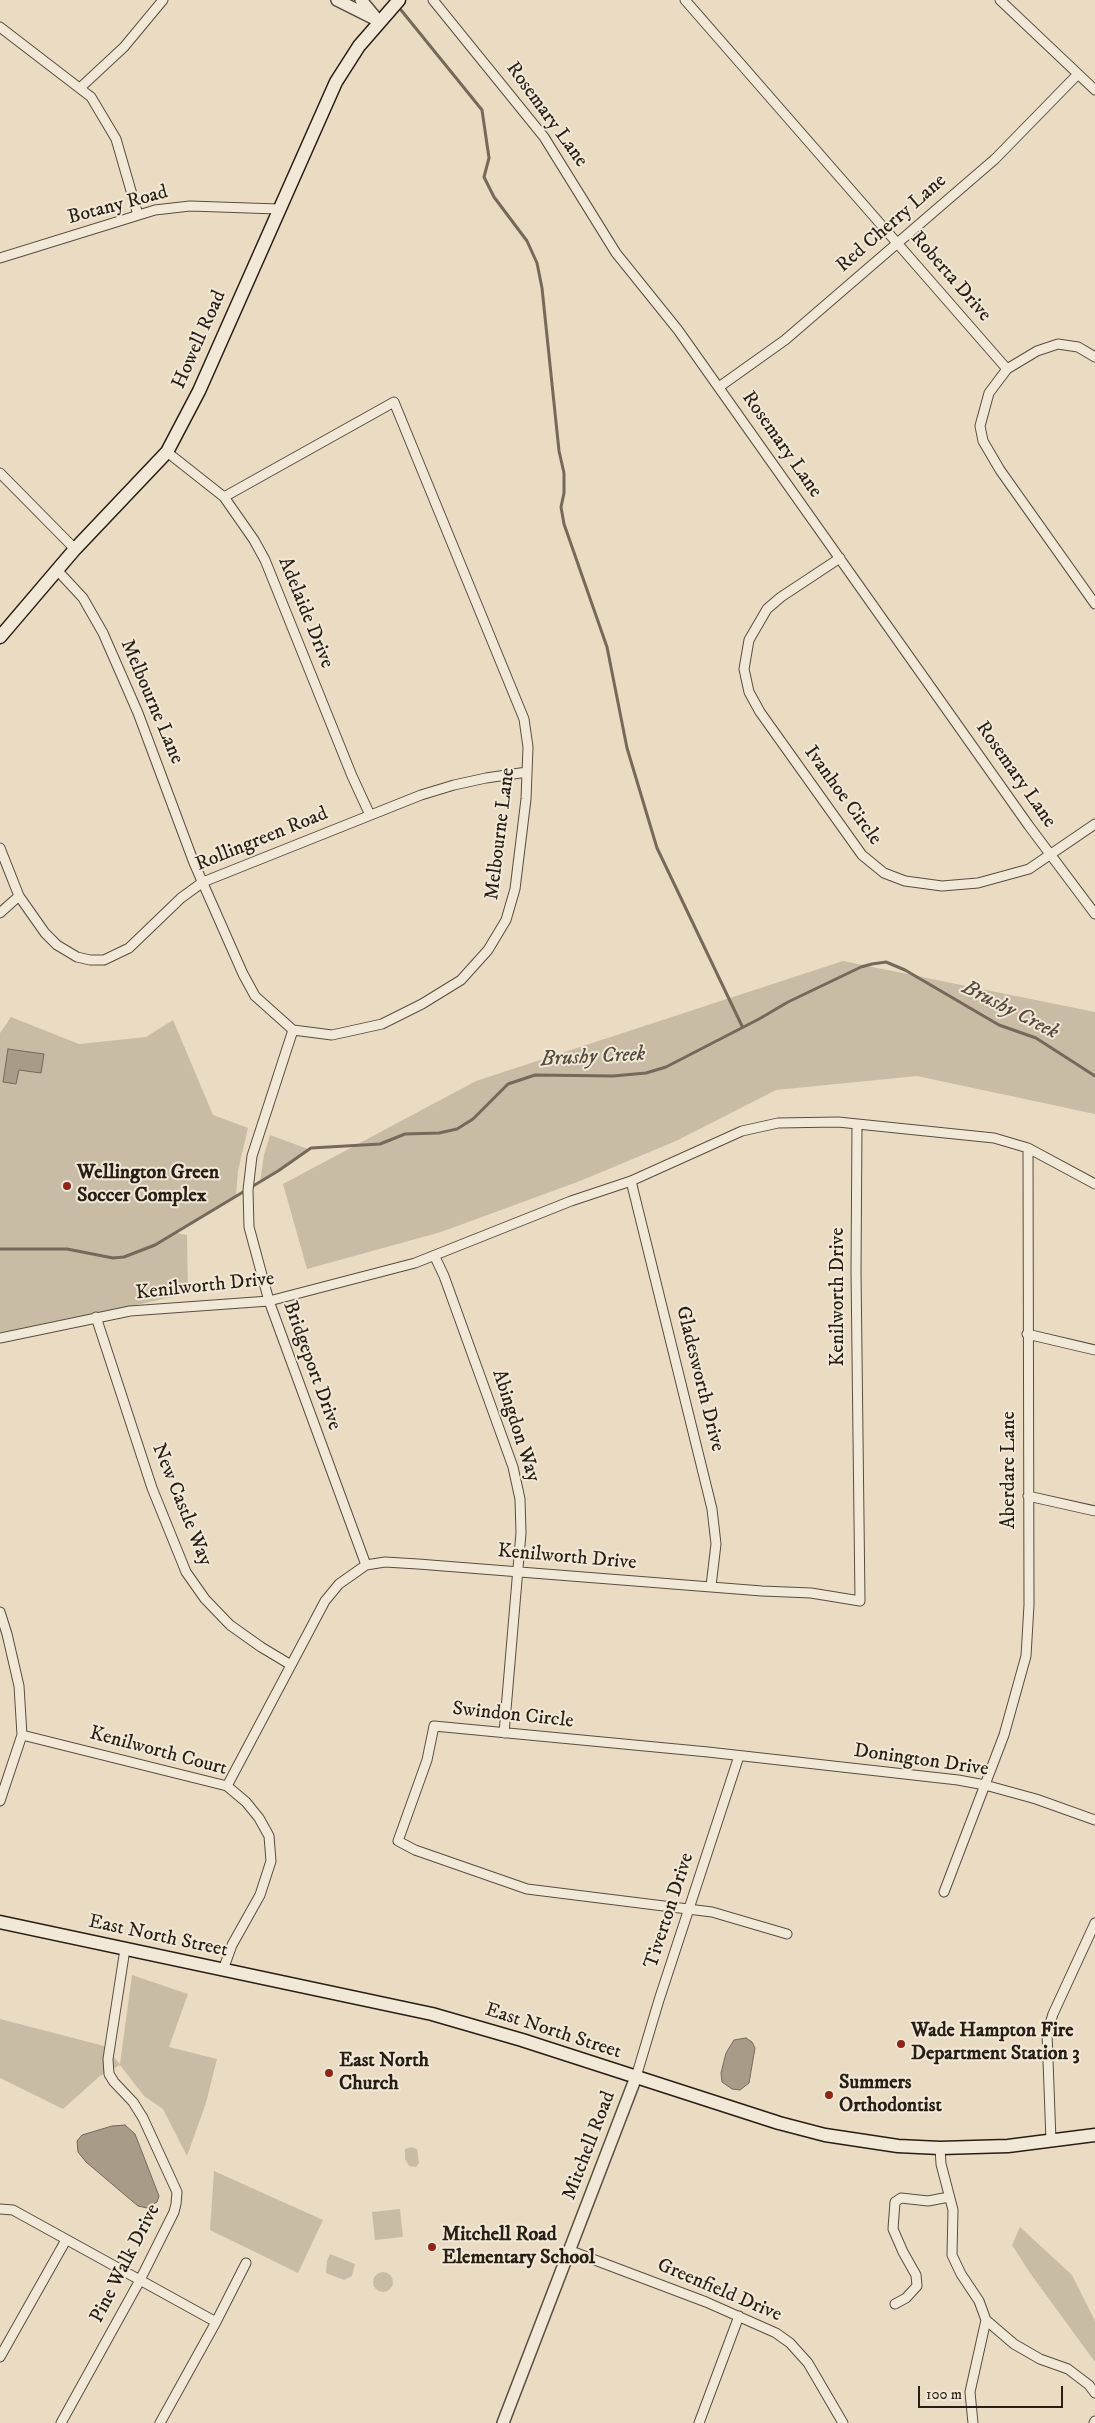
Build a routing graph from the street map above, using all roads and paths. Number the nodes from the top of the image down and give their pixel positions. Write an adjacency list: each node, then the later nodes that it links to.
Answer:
1 (163, 0): 11 (street)
2 (337, 0): 8 (street)
3 (361, 0): 8 (street)
4 (399, 0): 8 (main road, Howell Road)
5 (433, 0): 19 (street, Rosemary Lane)
6 (685, 0): 15 (street, Roberta Drive)
7 (1000, 0): 10 (street)
8 (379, 21): 13 (main road, Howell Road)
9 (0, 27): 11 (street)
10 (1078, 74): 12 (street); 15 (street, Red Cherry Lane)
11 (81, 87): 14 (street)
12 (1095, 90)
13 (278, 209): 14 (street, Botany Road); 20 (main road, Howell Road)
14 (138, 215): 16 (street, Botany Road)
15 (896, 242): 18 (street, Roberta Drive); 19 (street, Red Cherry Lane)
16 (0, 258)
17 (1095, 357): 18 (street)
18 (1007, 369): 26 (street)
19 (719, 387): 24 (street, Rosemary Lane)
20 (168, 452): 22 (street, Adelaide Drive); 23 (main road, Howell Road)
21 (0, 473): 23 (street)
22 (224, 497): 28 (street, Melbourne Lane); 29 (street, Adelaide Drive)
23 (75, 549): 25 (main road, Howell Road)
24 (840, 558): 32 (street, Rosemary Lane); 32 (street, Ivanhoe Circle)
25 (58, 570): 27 (main road, Howell Road); 33 (street, Melbourne Lane)
26 (1095, 604)
27 (0, 637)
28 (527, 772): 29 (street, Rollingreen Road); 37 (street, Melbourne Lane)
29 (370, 815): 33 (street, Rollingreen Road)
30 (1095, 824): 32 (street, Ivanhoe Circle)
31 (0, 848): 34 (street, Rollingreen Road)
32 (1050, 855): 36 (street, Rosemary Lane)
33 (203, 882): 34 (street, Rollingreen Road); 37 (street, Melbourne Lane)
34 (19, 896): 35 (street)
35 (0, 913)
36 (1095, 914)
37 (293, 1030): 43 (street, Bridgeport Drive)
38 (857, 1124): 39 (street); 40 (street, Kenilworth Drive); 52 (street, Kenilworth Drive)
39 (1028, 1148): 41 (street); 45 (street, Aberdare Lane)
40 (631, 1181): 42 (street, Kenilworth Drive); 52 (street, Gladesworth Drive)
41 (1095, 1184)
42 (435, 1257): 43 (street, Kenilworth Drive); 51 (street, Abingdon Way)
43 (269, 1300): 44 (street, Kenilworth Drive); 50 (street, Bridgeport Drive)
44 (96, 1318): 46 (street, Kenilworth Drive); 54 (street, New Castle Way)
45 (1027, 1334): 47 (street); 48 (street, Aberdare Lane)
46 (0, 1338)
47 (1095, 1350)
48 (1028, 1496): 49 (street); 58 (street, Aberdare Lane)
49 (1095, 1511)
50 (366, 1565): 51 (street, Kenilworth Drive); 54 (street, Kenilworth Drive)
51 (518, 1571): 52 (street, Kenilworth Drive); 55 (street, Abingdon Way)
52 (711, 1586)
53 (0, 1612): 56 (street)
54 (291, 1665): 59 (street, Kenilworth Drive)
55 (504, 1733): 57 (street, Swindon Circle); 63 (street, Swindon Circle)
56 (22, 1735): 59 (street, Kenilworth Court); 60 (street)
57 (739, 1756): 58 (street, Donington Drive); 63 (street, Tiverton Drive)
58 (985, 1785): 61 (street, Donington Drive); 62 (street, Aberdare Lane)
59 (227, 1786): 68 (street, Kenilworth Court)
60 (0, 1801)
61 (1095, 1820)
62 (944, 1892)
63 (690, 1909): 66 (street); 69 (street, Tiverton Drive)
64 (0, 1922): 67 (main road, East North Street)
65 (1095, 1923): 71 (street)
66 (787, 1934)
67 (125, 1949): 68 (main road, East North Street); 78 (street, Pine Walk Drive)
68 (223, 1970): 69 (main road, East North Street)
69 (636, 2078): 72 (main road, East North Street); 76 (street, Mitchell Road)
70 (1095, 2135): 71 (main road, East North Street)
71 (1051, 2141): 72 (main road, East North Street)
72 (940, 2148): 73 (street)
73 (949, 2197): 79 (street); 81 (street)
74 (0, 2209): 75 (street)
75 (66, 2240): 78 (street); 83 (street)
76 (570, 2250): 80 (street, Greenfield Drive); 87 (street, Mitchell Road)
77 (246, 2263): 82 (street)
78 (139, 2282): 82 (street); 85 (street, Pine Walk Drive)
79 (895, 2304)
80 (739, 2316): 88 (street); 89 (street, Greenfield Drive)
81 (986, 2320): 84 (street); 90 (street)
82 (216, 2322): 86 (street)
83 (0, 2357)
84 (1095, 2393)
85 (61, 2423)
86 (160, 2423)
87 (503, 2423)
88 (699, 2423)
89 (844, 2423)
90 (973, 2423)

